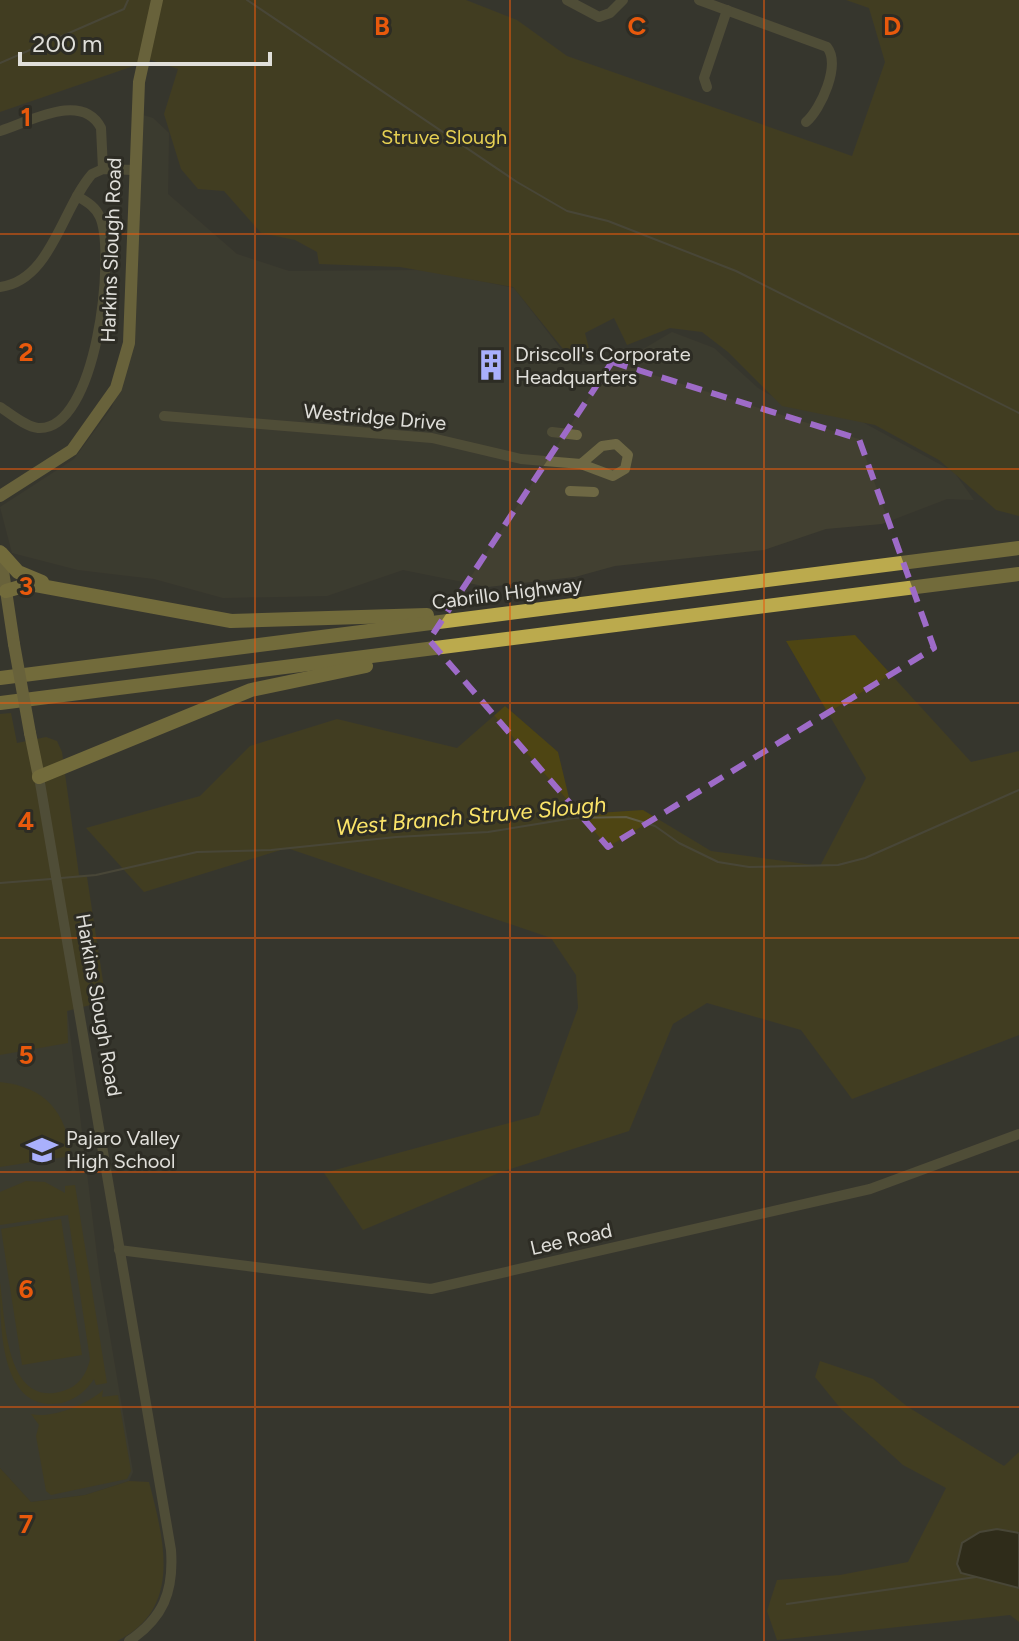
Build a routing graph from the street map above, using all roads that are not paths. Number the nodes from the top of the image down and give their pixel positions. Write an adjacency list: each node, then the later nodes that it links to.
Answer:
1 (157, 0): 10 (main road, Harkins Slough Road)
2 (567, 0): 3 (street)
3 (623, 0)
4 (699, 0): 5 (street)
5 (727, 10): 6 (street); 7 (street)
6 (707, 87)
7 (806, 122)
8 (0, 131): 9 (street)
9 (103, 169): 10 (street); 11 (street)
10 (134, 170): 20 (main road, Harkins Slough Road)
11 (77, 196): 12 (street); 13 (street)
12 (0, 287)
13 (0, 407)
14 (164, 416): 17 (street, Westridge Drive)
15 (552, 432): 16 (street)
16 (577, 435)
17 (581, 464)
18 (570, 491): 19 (street)
19 (594, 492)
20 (0, 496)
21 (1019, 548): 26 (highway, Cabrillo Highway)
22 (0, 552): 24 (main road, Harkins Slough Road); 25 (highway)
23 (1019, 574): 27 (highway)
24 (6, 591): 25 (highway); 30 (main road, Harkins Slough Road, bridge)
25 (132, 601): 26 (highway)
26 (499, 614): 28 (highway, Cabrillo Highway)
27 (468, 643): 29 (highway); 30 (highway)
28 (0, 678)
29 (0, 703)
30 (39, 777): 32 (street, Harkins Slough Road)
31 (1019, 1134): 32 (street, Lee Road)
32 (119, 1250): 33 (street, Harkins Slough Road)
33 (129, 1641)

